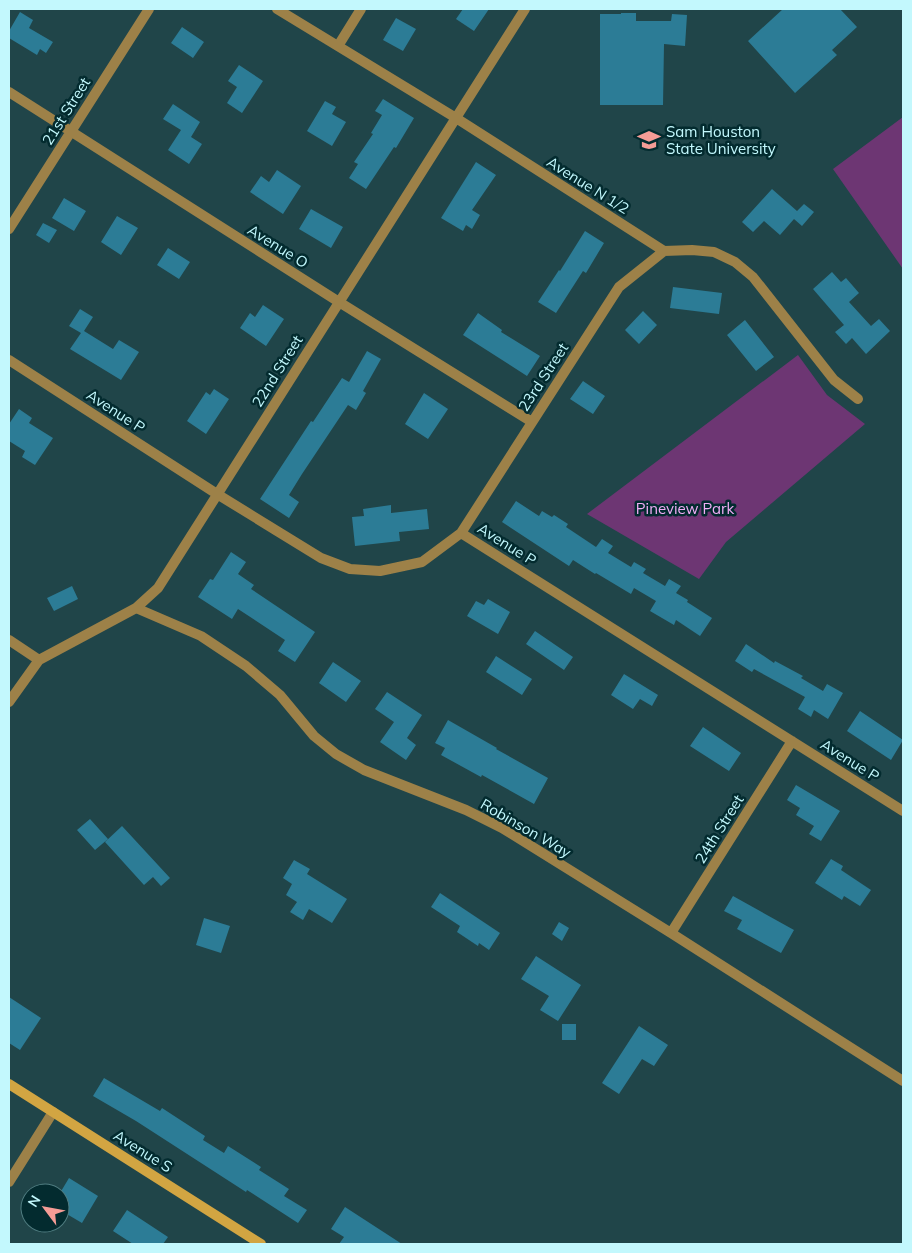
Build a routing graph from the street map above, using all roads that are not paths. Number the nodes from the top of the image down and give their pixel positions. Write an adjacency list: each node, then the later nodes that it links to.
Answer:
1 (149, 9): 8 (street, 21st Street)
2 (277, 9): 5 (street, Avenue N 1/2)
3 (361, 9): 5 (street)
4 (526, 9): 7 (street, 22nd Street)
5 (338, 46): 7 (street, Avenue N 1/2)
6 (9, 92): 8 (street, Avenue O)
7 (456, 118): 10 (street, Avenue N 1/2); 11 (street, 22nd Street)
8 (71, 132): 9 (street, 21st Street); 11 (street, Avenue O)
9 (9, 230)
10 (664, 250): 13 (street); 14 (street, 23rd Street)
11 (339, 302): 14 (street, Avenue O); 15 (street, 22nd Street)
12 (9, 360): 15 (street, Avenue P)
13 (858, 399)
14 (532, 422): 16 (street, 23rd Street)
15 (218, 494): 16 (street, Avenue P); 17 (street, 22nd Street)
16 (461, 533): 21 (street, Avenue P)
17 (136, 608): 19 (street, 22nd Street); 23 (street, Robinson Way)
18 (9, 640): 19 (street)
19 (39, 660): 20 (street, 22nd Street)
20 (9, 702)
21 (792, 741): 22 (street, Avenue P); 23 (street, 24th Street)
22 (903, 811)
23 (670, 933): 24 (street, Robinson Way)
24 (903, 1081)
25 (9, 1084): 26 (street, Avenue S)
26 (53, 1112): 27 (street); 28 (street, Avenue S)
27 (9, 1182)
28 (261, 1244)

